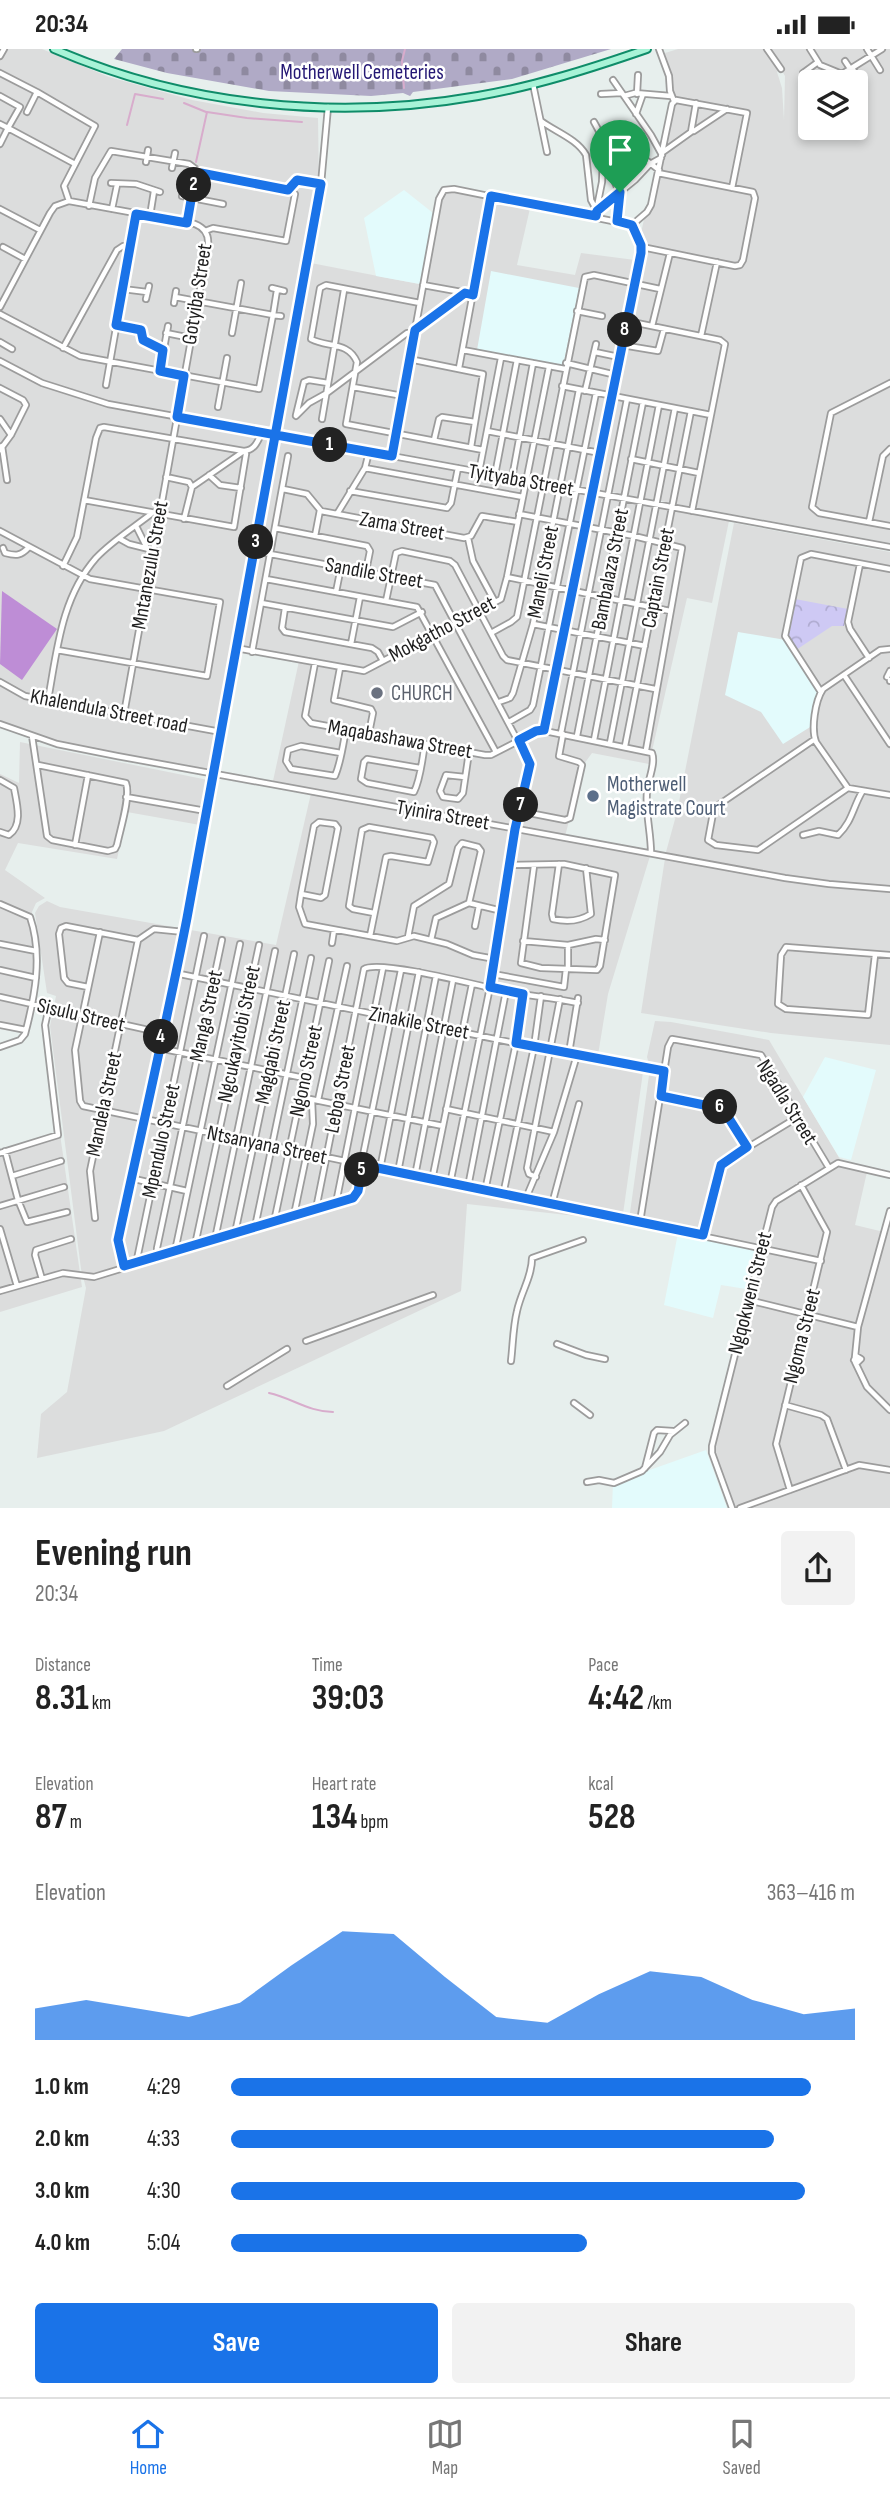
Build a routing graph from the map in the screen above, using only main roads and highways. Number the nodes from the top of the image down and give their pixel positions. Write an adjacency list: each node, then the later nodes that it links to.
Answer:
1 (54, 49): 2 (main road)
2 (647, 49)

